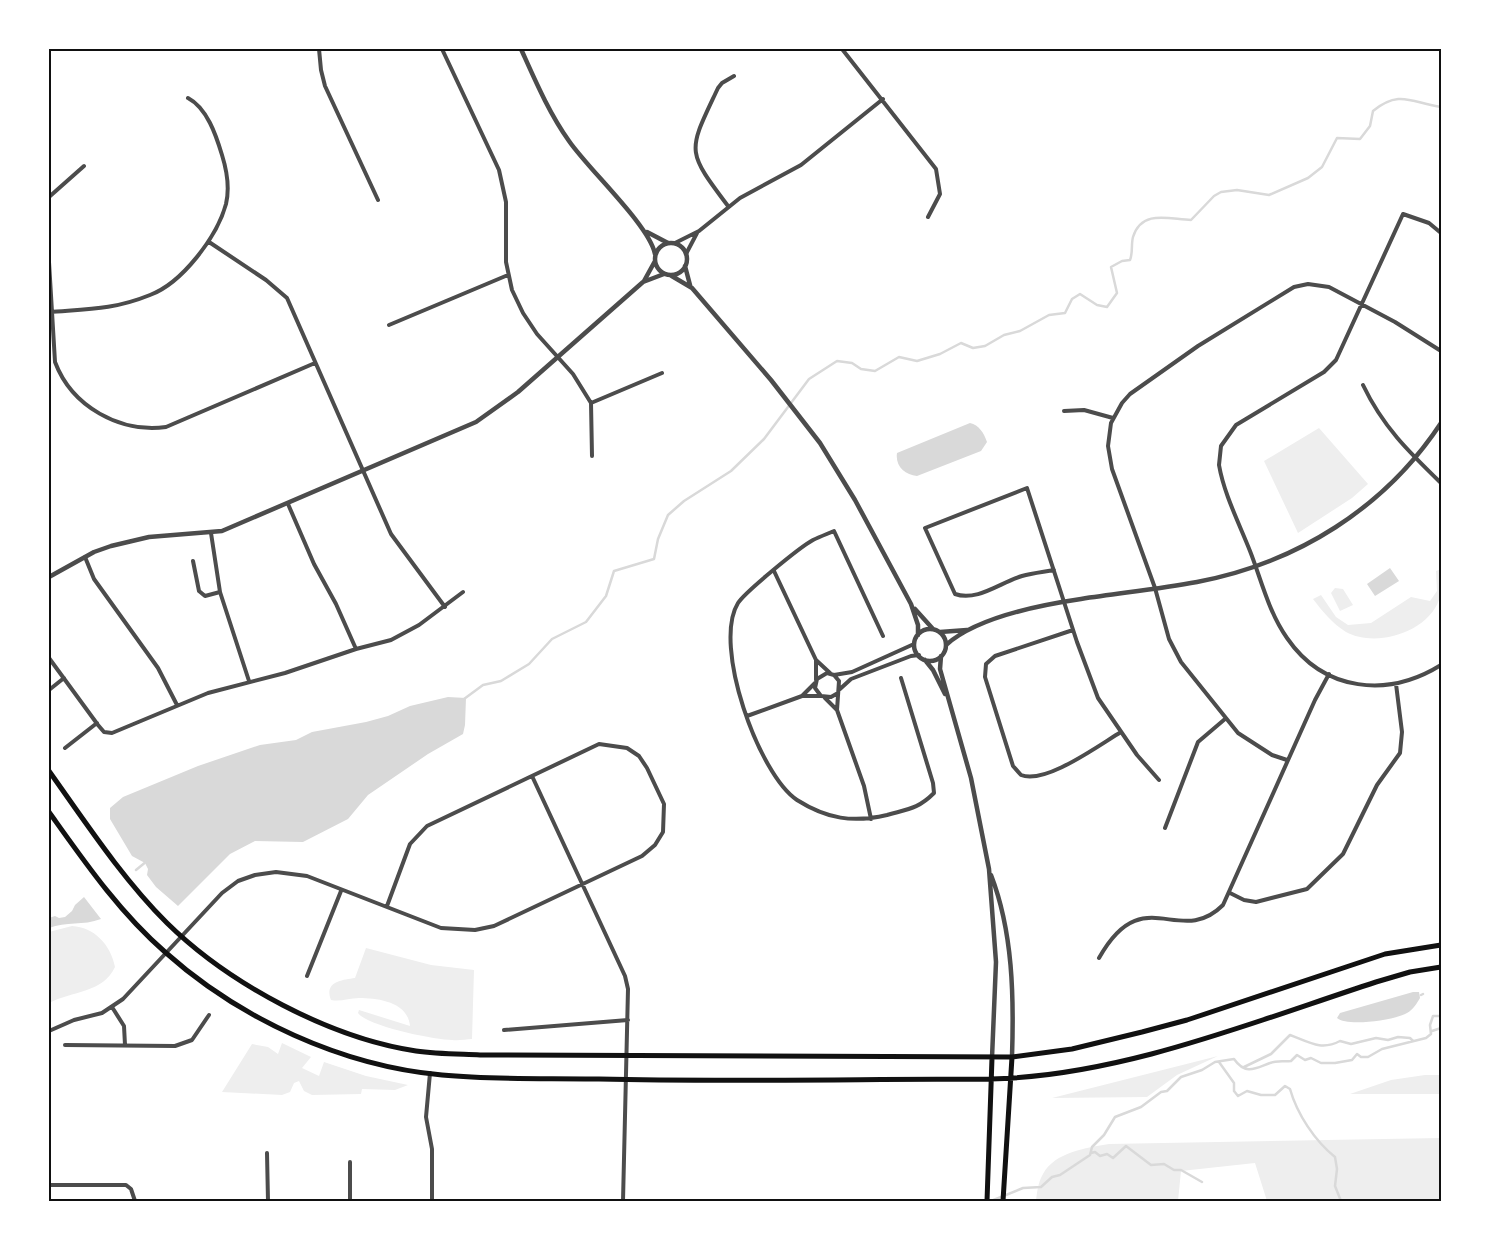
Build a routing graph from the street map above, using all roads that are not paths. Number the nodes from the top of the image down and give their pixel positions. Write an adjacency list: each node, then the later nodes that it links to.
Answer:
1 (320, 49): 10 (street)
2 (442, 49): 25 (street)
3 (521, 49): 13 (street)
4 (842, 49): 7 (street)
5 (734, 76): 11 (street)
6 (188, 98): 16 (street)
7 (883, 98): 11 (street); 12 (street)
8 (84, 166): 9 (street)
9 (49, 197)
10 (378, 200)
11 (728, 206): 14 (street)
12 (928, 217)
13 (644, 230): 17 (street); 19 (street)
14 (699, 231): 18 (street); 20 (street)
15 (1441, 233): 29 (street)
16 (209, 242): 30 (street); 34 (street)
17 (668, 243): 18 (street); 19 (street)
18 (675, 244): 20 (street)
19 (655, 254): 21 (street)
20 (686, 254): 23 (street)
21 (655, 261): 24 (street); 27 (street)
22 (49, 262): 30 (street)
23 (685, 266): 26 (street); 28 (street)
24 (664, 274): 26 (street); 27 (street)
25 (508, 275): 31 (street); 33 (street)
26 (670, 275): 28 (street)
27 (643, 282): 33 (street)
28 (692, 288): 57 (street)
29 (1360, 303): 32 (street); 39 (street); 49 (street)
30 (50, 312): 34 (street)
31 (389, 325)
32 (1441, 351)
33 (559, 356): 37 (street); 43 (street)
34 (315, 363): 43 (street)
35 (662, 374): 37 (street)
36 (1363, 386): 42 (street)
37 (591, 403): 41 (street)
38 (1064, 411): 39 (street)
39 (1114, 418): 53 (street)
40 (1441, 423): 42 (street)
41 (592, 456)
42 (1416, 458): 44 (street); 49 (street)
43 (364, 471): 45 (street); 58 (street)
44 (1441, 483)
45 (288, 504): 46 (street); 67 (street)
46 (210, 533): 47 (street); 54 (street)
47 (84, 557): 52 (street); 86 (street)
48 (193, 561): 54 (street)
49 (1256, 566): 53 (street); 75 (street)
50 (1054, 570): 50 (street); 56 (street)
51 (774, 571): 64 (street); 71 (street); 88 (street)
52 (49, 576)
53 (1155, 588): 56 (street); 89 (street)
54 (220, 592): 78 (street)
55 (463, 592): 58 (street)
56 (1064, 601): 60 (street); 61 (street)
57 (911, 604): 59 (street); 63 (street)
58 (445, 607): 67 (street)
59 (933, 629): 62 (street); 63 (street)
60 (968, 630): 62 (street); 66 (street)
61 (1073, 630): 91 (street); 91 (street)
62 (940, 632): 66 (street)
63 (918, 635): 65 (street)
64 (883, 636)
65 (914, 644): 68 (street); 74 (street)
66 (946, 645): 69 (street)
67 (356, 649): 78 (street)
68 (918, 655): 72 (street); 82 (street)
69 (941, 656): 72 (street); 85 (street)
70 (49, 658): 76 (street)
71 (816, 660): 74 (street); 79 (street)
72 (925, 660): 85 (street)
73 (1441, 665): 80 (street)
74 (832, 674): 79 (street); 82 (street)
75 (1329, 674): 80 (street); 93 (street)
76 (64, 678): 81 (street); 90 (street)
77 (901, 678): 98 (street)
78 (249, 681): 86 (street)
79 (816, 682): 83 (street); 84 (street)
80 (1396, 684): 103 (street)
81 (49, 690)
82 (839, 691): 84 (street); 87 (street)
83 (802, 696): 84 (street); 88 (street)
84 (823, 697): 87 (street)
85 (948, 702): 100 (street)
86 (177, 705): 90 (street)
87 (837, 710): 98 (street)
88 (747, 716): 98 (street)
89 (1225, 719): 93 (street); 99 (street)
90 (97, 723): 92 (street)
91 (1121, 732): 96 (street)
92 (66, 748)
93 (1287, 760): 103 (street)
94 (49, 771): 105 (main road)
95 (532, 776): 101 (street); 101 (street); 104 (street)
96 (1159, 780)
97 (49, 812): 107 (main road)
98 (871, 819)
99 (1165, 828)
100 (989, 869): 119 (street); 120 (street)
101 (582, 884): 104 (street); 113 (street)
102 (341, 891): 104 (street); 105 (street); 110 (street)
103 (1230, 893): 108 (street)
104 (387, 906)
105 (181, 936): 107 (street); 118 (main road)
106 (1441, 945): 119 (main road)
107 (166, 953): 111 (street); 121 (main road)
108 (1099, 958)
109 (1441, 967): 122 (main road)
110 (307, 976)
111 (112, 1007): 115 (street); 117 (street)
112 (209, 1016): 117 (street)
113 (628, 1020): 114 (street); 118 (street)
114 (504, 1030)
115 (49, 1031)
116 (65, 1045): 117 (street)
117 (125, 1045)
118 (627, 1056): 120 (main road); 124 (street)
119 (1012, 1057): 120 (main road); 122 (main road)
120 (992, 1058): 123 (main road)
121 (430, 1074): 124 (main road); 131 (street)
122 (1010, 1078): 123 (main road); 134 (main road)
123 (991, 1079): 124 (main road); 133 (main road)
124 (627, 1080): 132 (street)
125 (267, 1153): 129 (street)
126 (350, 1162): 130 (street)
127 (49, 1185): 128 (street)
128 (135, 1201)
129 (268, 1201)
130 (350, 1201)
131 (432, 1201)
132 (623, 1201)
133 (987, 1201)
134 (1003, 1201)

